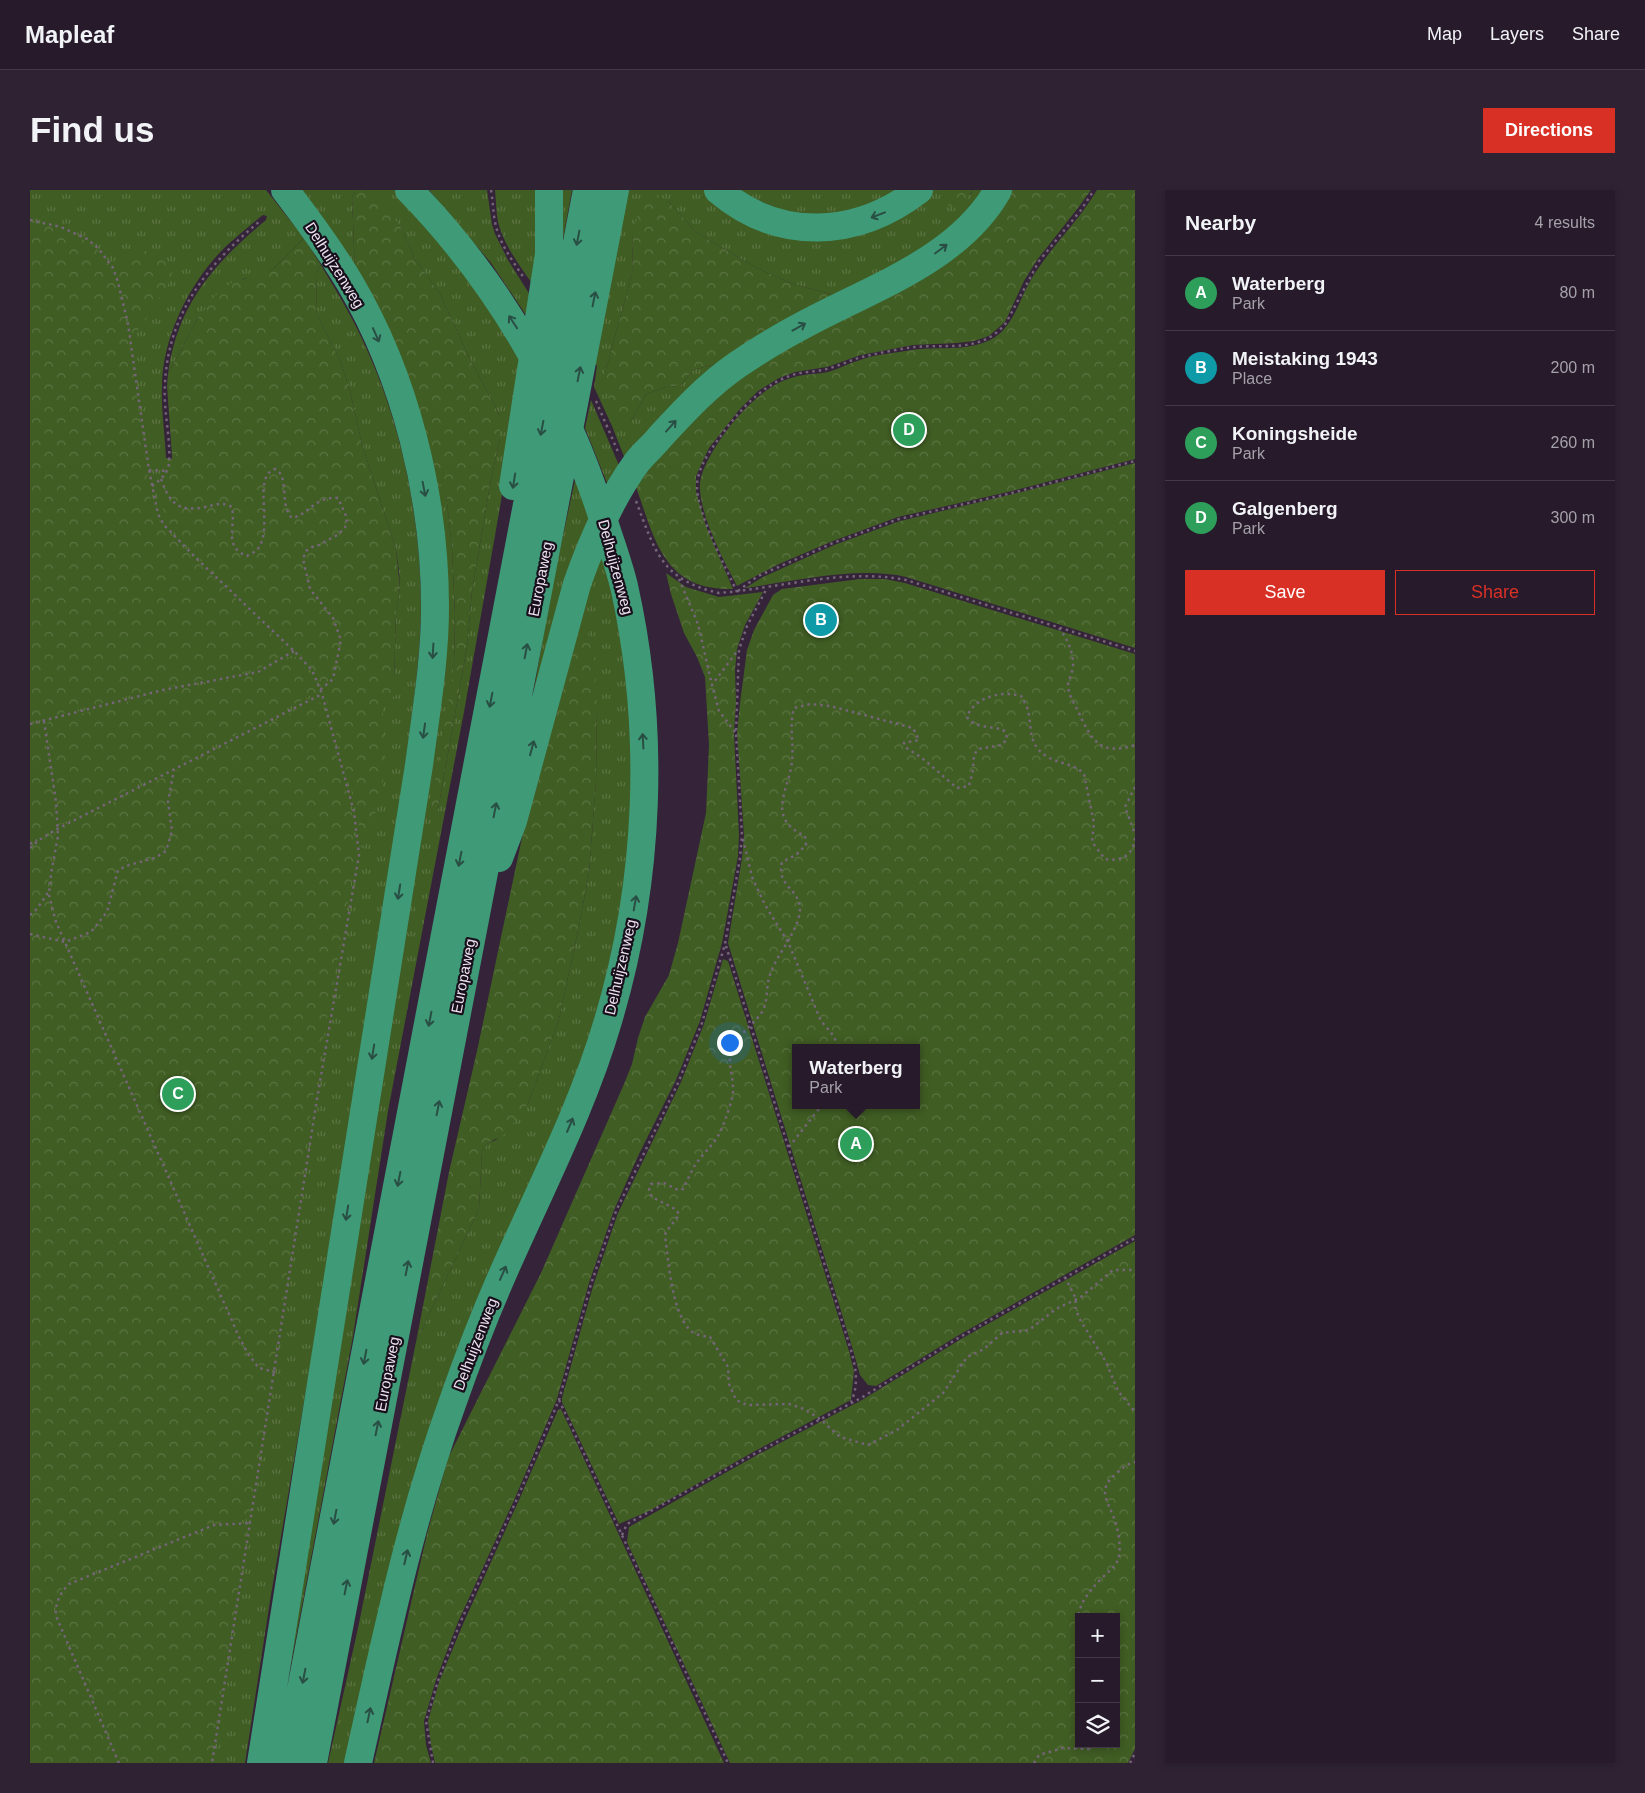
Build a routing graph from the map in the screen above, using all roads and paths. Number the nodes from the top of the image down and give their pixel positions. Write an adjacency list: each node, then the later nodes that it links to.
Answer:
1 (285, 190): 74 (highway, Delhuijzenweg, one-way to 74)
2 (409, 190): 77 (highway, Delhuijzenweg, one-way to 2)
3 (491, 190): 13 (path)
4 (549, 190): 13 (highway)
5 (587, 190): 29 (highway, Europaweg, one-way to 29)
6 (615, 190): 48 (highway, Europaweg, one-way to 6)
7 (718, 190): 8 (highway, one-way to 7)
8 (919, 190)
9 (998, 190): 15 (highway, one-way to 9)
10 (1094, 190): 24 (path)
11 (30, 220): 17 (path)
12 (260, 221): 18 (path)
13 (536, 281): 29 (highway, one-way to 29)
14 (593, 395): 15 (path)
15 (629, 459): 48 (highway, one-way to 15)
16 (1135, 461): 24 (path)
17 (149, 470): 18 (path); 20 (path)
18 (167, 471): 19 (path)
19 (161, 479): 20 (path); 31 (path)
20 (152, 486): 27 (path)
21 (635, 496): 22 (path)
22 (679, 578): 24 (path); 30 (path)
23 (767, 588): 24 (path); 25 (path); 26 (path)
24 (737, 592)
25 (1058, 627): 28 (path); 36 (path)
26 (739, 650): 30 (path); 35 (path)
27 (294, 651): 31 (path); 33 (path)
28 (1135, 651)
29 (500, 652): 75 (highway, Europaweg, one-way to 75)
30 (712, 685): 35 (path)
31 (320, 690): 32 (path)
32 (322, 694): 37 (path); 61 (path)
33 (44, 721): 34 (path); 39 (path)
34 (30, 724)
35 (736, 733): 41 (path)
36 (1135, 745)
37 (174, 770): 39 (path); 50 (path)
38 (1135, 787): 40 (path)
39 (57, 829): 43 (path); 46 (path)
40 (1135, 834)
41 (742, 836): 51 (path); 52 (path)
42 (1135, 838): 51 (path)
43 (39, 840): 44 (path); 45 (path)
44 (30, 844)
45 (30, 848)
46 (50, 890): 47 (path); 50 (path)
47 (30, 915)
48 (472, 927): 76 (highway, Europaweg, one-way to 48)
49 (30, 934): 50 (path)
50 (65, 942): 61 (path)
51 (788, 942): 53 (path); 54 (path)
52 (725, 944): 53 (path); 62 (path)
53 (750, 1025): 56 (path); 65 (path)
54 (837, 1044)
55 (819, 1109): 56 (path)
56 (789, 1147): 63 (path)
57 (1135, 1238): 59 (path)
58 (1135, 1270): 60 (path)
59 (1065, 1277): 60 (path); 63 (path)
60 (1076, 1299): 64 (path); 65 (path)
61 (274, 1372): 67 (path)
62 (559, 1400): 68 (path); 78 (path)
63 (851, 1402): 65 (path)
64 (1135, 1412)
65 (820, 1419): 68 (path)
66 (1135, 1462): 69 (path)
67 (251, 1523): 72 (path); 73 (path)
68 (622, 1535): 79 (path)
69 (1078, 1613)
70 (1092, 1748): 80 (path)
71 (1135, 1753): 81 (path)
72 (120, 1763)
73 (212, 1763)
74 (261, 1763)
75 (287, 1763)
76 (313, 1763)
77 (358, 1763)
78 (433, 1763)
79 (728, 1763)
80 (1034, 1763)
81 (1130, 1763)

